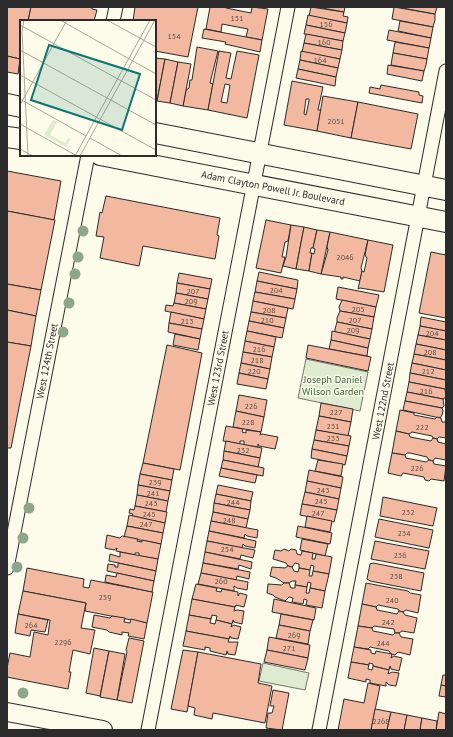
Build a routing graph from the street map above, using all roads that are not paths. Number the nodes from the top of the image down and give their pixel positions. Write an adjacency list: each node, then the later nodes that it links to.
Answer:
1 (116, 7): 3 (street)
2 (288, 7): 10 (street, West 123rd Street)
3 (113, 20)
4 (446, 71): 14 (street, West 122nd Street)
5 (7, 104): 6 (main road)
6 (20, 107)
7 (156, 133): 10 (main road)
8 (7, 137): 9 (main road)
9 (20, 139)
10 (259, 153): 13 (street, West 123rd Street); 14 (main road)
11 (88, 156): 18 (street, West 124th Street)
12 (105, 156): 13 (main road, Adam Clayton Powell Jr. Boulevard)
13 (253, 184): 16 (main road, Adam Clayton Powell Jr. Boulevard); 21 (street, West 123rd Street)
14 (424, 185): 15 (main road); 16 (street, West 122nd Street)
15 (446, 190)
16 (418, 217): 17 (main road, Adam Clayton Powell Jr. Boulevard); 22 (street, West 122nd Street)
17 (446, 222)
18 (7, 568)
19 (7, 712): 20 (main road)
20 (103, 730)
21 (148, 730)
22 (319, 730)

